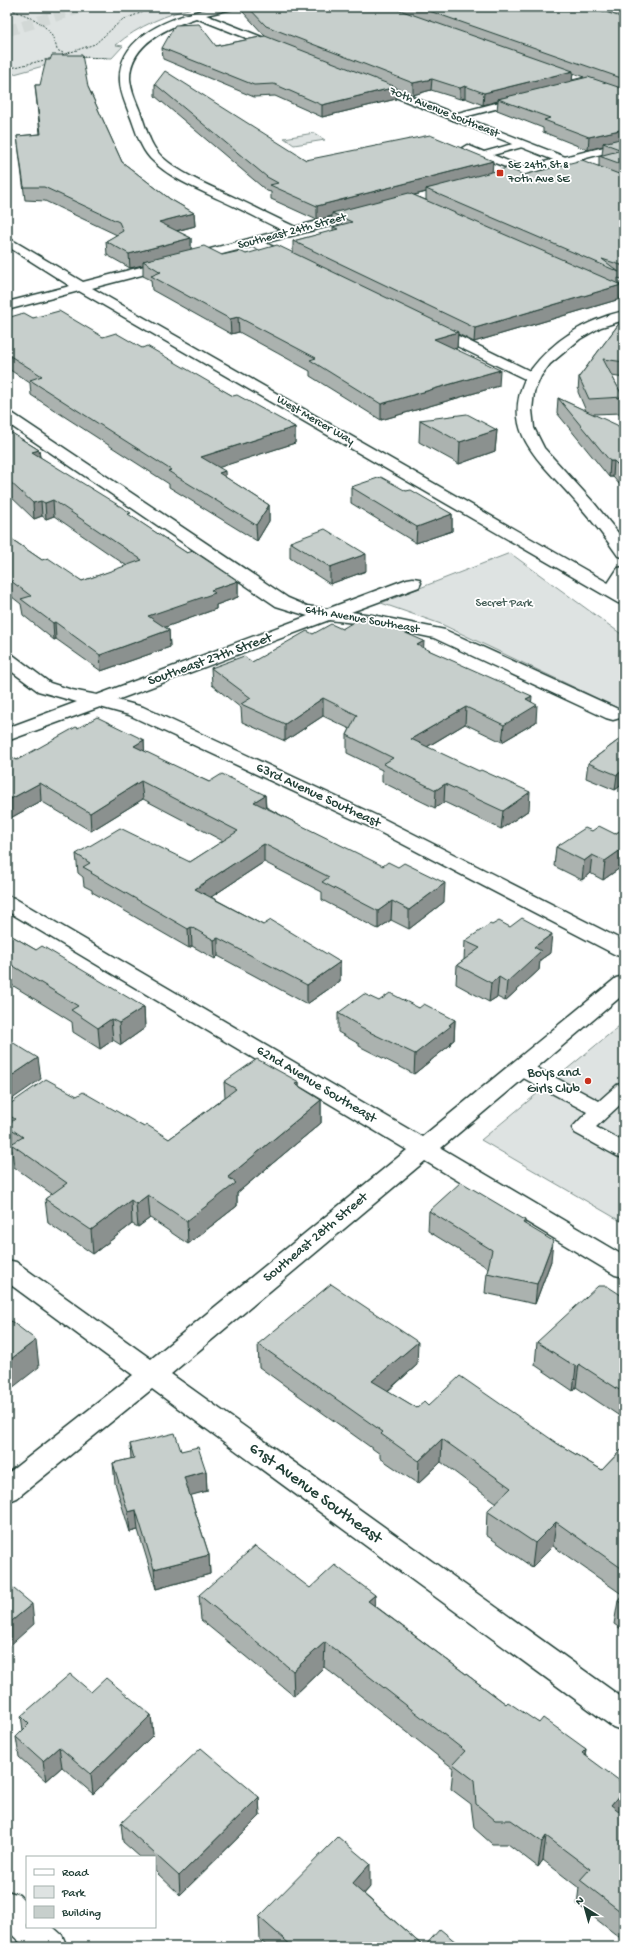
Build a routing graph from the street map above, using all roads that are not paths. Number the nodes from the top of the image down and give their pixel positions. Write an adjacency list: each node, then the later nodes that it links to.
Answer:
1 (229, 7): 2 (street)
2 (197, 15): 3 (street); 16 (street)
3 (292, 53)
4 (358, 79): 6 (street, 70th Avenue Southeast)
5 (534, 96): 6 (lane)
6 (453, 116): 7 (street, 70th Avenue Southeast)
7 (523, 144): 10 (lane); 11 (street, 70th Avenue Southeast)
8 (624, 145): 11 (street, Southeast 24th Street)
9 (467, 148): 10 (lane)
10 (483, 155): 12 (lane)
11 (564, 160): 12 (street, Southeast 24th Street); 13 (street, 70th Avenue Southeast)
12 (524, 171): 14 (street, Southeast 24th Street)
13 (624, 184)
14 (411, 201): 15 (street); 16 (street, Southeast 24th Street)
15 (431, 210)
16 (294, 231): 18 (street, Southeast 24th Street)
17 (7, 241): 21 (street, West Mercer Way)
18 (254, 242): 19 (street); 21 (street, Southeast 24th Street)
19 (303, 266)
20 (581, 276): 22 (street)
21 (81, 287): 23 (street, Southeast 24th Street); 31 (street, West Mercer Way)
22 (624, 295)
23 (7, 306)
24 (624, 315): 26 (street)
25 (416, 321): 26 (street)
26 (532, 378): 28 (street)
27 (7, 416): 32 (street, 64th Avenue Southeast)
28 (624, 552)
29 (624, 572): 31 (street)
30 (413, 583): 32 (street, Southeast 27th Street)
31 (618, 595)
32 (328, 615): 34 (street, Southeast 27th Street); 35 (street, 64th Avenue Southeast)
33 (7, 659): 34 (street, 63rd Avenue Southeast)
34 (100, 700): 36 (street, Southeast 27th Street); 38 (street, 63rd Avenue Southeast)
35 (613, 714)
36 (7, 735)
37 (7, 902): 43 (street, 62nd Avenue Southeast)
38 (624, 950)
39 (624, 984): 40 (street, Southeast 28th Street)
40 (521, 1068): 42 (lane); 43 (street, Southeast 28th Street)
41 (624, 1090): 42 (lane)
42 (600, 1111): 44 (lane)
43 (423, 1148): 45 (street, 62nd Avenue Southeast); 47 (street, Southeast 28th Street)
44 (624, 1151)
45 (624, 1268)
46 (7, 1269): 47 (street, 61st Avenue Southeast)
47 (151, 1375): 48 (street, Southeast 28th Street); 49 (street, 61st Avenue Southeast)
48 (7, 1490)
49 (624, 1717)
50 (7, 1907): 51 (street)
51 (26, 1924)
52 (30, 1928): 53 (street)
53 (50, 1947)

